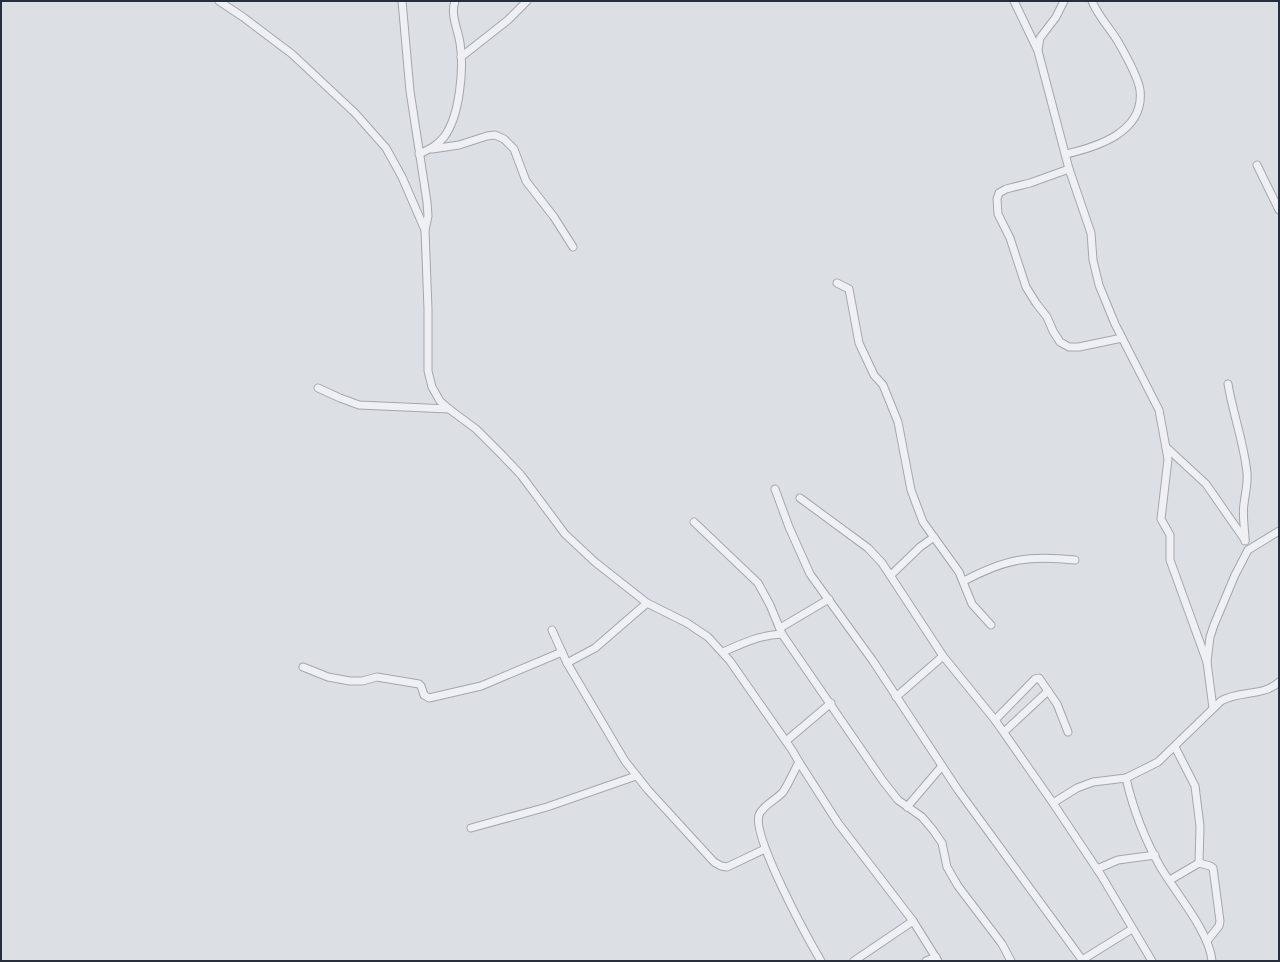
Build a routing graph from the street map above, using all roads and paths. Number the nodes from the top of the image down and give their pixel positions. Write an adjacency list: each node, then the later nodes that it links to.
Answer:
1 (220, 1): 16 (street)
2 (402, 1): 11 (street)
3 (455, 1): 9 (street)
4 (527, 1): 9 (street)
5 (1014, 1): 8 (street)
6 (1064, 1): 8 (street)
7 (1092, 1): 12 (street)
8 (1038, 51): 12 (street)
9 (461, 57): 10 (street)
10 (432, 149): 11 (street); 17 (street)
11 (419, 154): 16 (street)
12 (1066, 154): 14 (street)
13 (1256, 165): 15 (street)
14 (1069, 169): 19 (street); 19 (street)
15 (1279, 210)
16 (425, 230): 22 (street)
17 (572, 246)
18 (837, 283): 28 (street)
19 (1122, 338): 23 (street)
20 (1228, 384): 29 (street)
21 (318, 388): 22 (street)
22 (449, 409): 35 (street)
23 (1165, 446): 29 (street); 42 (street)
24 (775, 489): 34 (street)
25 (800, 498): 32 (street)
26 (694, 522): 38 (street)
27 (1279, 531): 30 (street)
28 (934, 537): 32 (street); 33 (street)
29 (1245, 541): 30 (street)
30 (1248, 550): 42 (street)
31 (1075, 560): 33 (street)
32 (891, 575): 41 (street)
33 (964, 581): 36 (street)
34 (829, 599): 38 (street); 47 (street)
35 (647, 603): 40 (street); 43 (street)
36 (991, 626)
37 (552, 630): 39 (street)
38 (781, 631): 40 (street); 48 (street)
39 (562, 652): 43 (street); 44 (street)
40 (723, 652): 53 (street)
41 (942, 656): 47 (street); 50 (street)
42 (1207, 662): 49 (street)
43 (566, 663): 57 (street)
44 (303, 667)
45 (1279, 682): 49 (street)
46 (1048, 691): 50 (street); 51 (street); 52 (street)
47 (896, 697): 56 (street)
48 (831, 703): 53 (street); 60 (street)
49 (1213, 708): 54 (street)
50 (995, 720): 51 (street)
51 (1004, 732): 59 (street)
52 (1068, 732)
53 (786, 741): 55 (street)
54 (1175, 747): 58 (street); 64 (street)
55 (800, 762): 62 (street); 67 (street)
56 (942, 766): 60 (street); 75 (street)
57 (636, 776): 61 (street); 62 (street)
58 (1126, 778): 59 (street); 63 (street)
59 (1053, 803): 65 (street)
60 (907, 807): 74 (street)
61 (471, 828)
62 (766, 849): 71 (street)
63 (1155, 855): 65 (street); 66 (street)
64 (1199, 863): 66 (street); 69 (street)
65 (1097, 870): 68 (street)
66 (1170, 880): 69 (street)
67 (913, 921): 70 (street); 72 (street)
68 (1132, 929): 75 (street); 76 (street)
69 (1207, 941): 77 (street)
70 (937, 959): 73 (street)
71 (821, 961)
72 (854, 961)
73 (926, 961)
74 (1011, 961)
75 (1082, 961)
76 (1152, 961)
77 (1212, 961)

